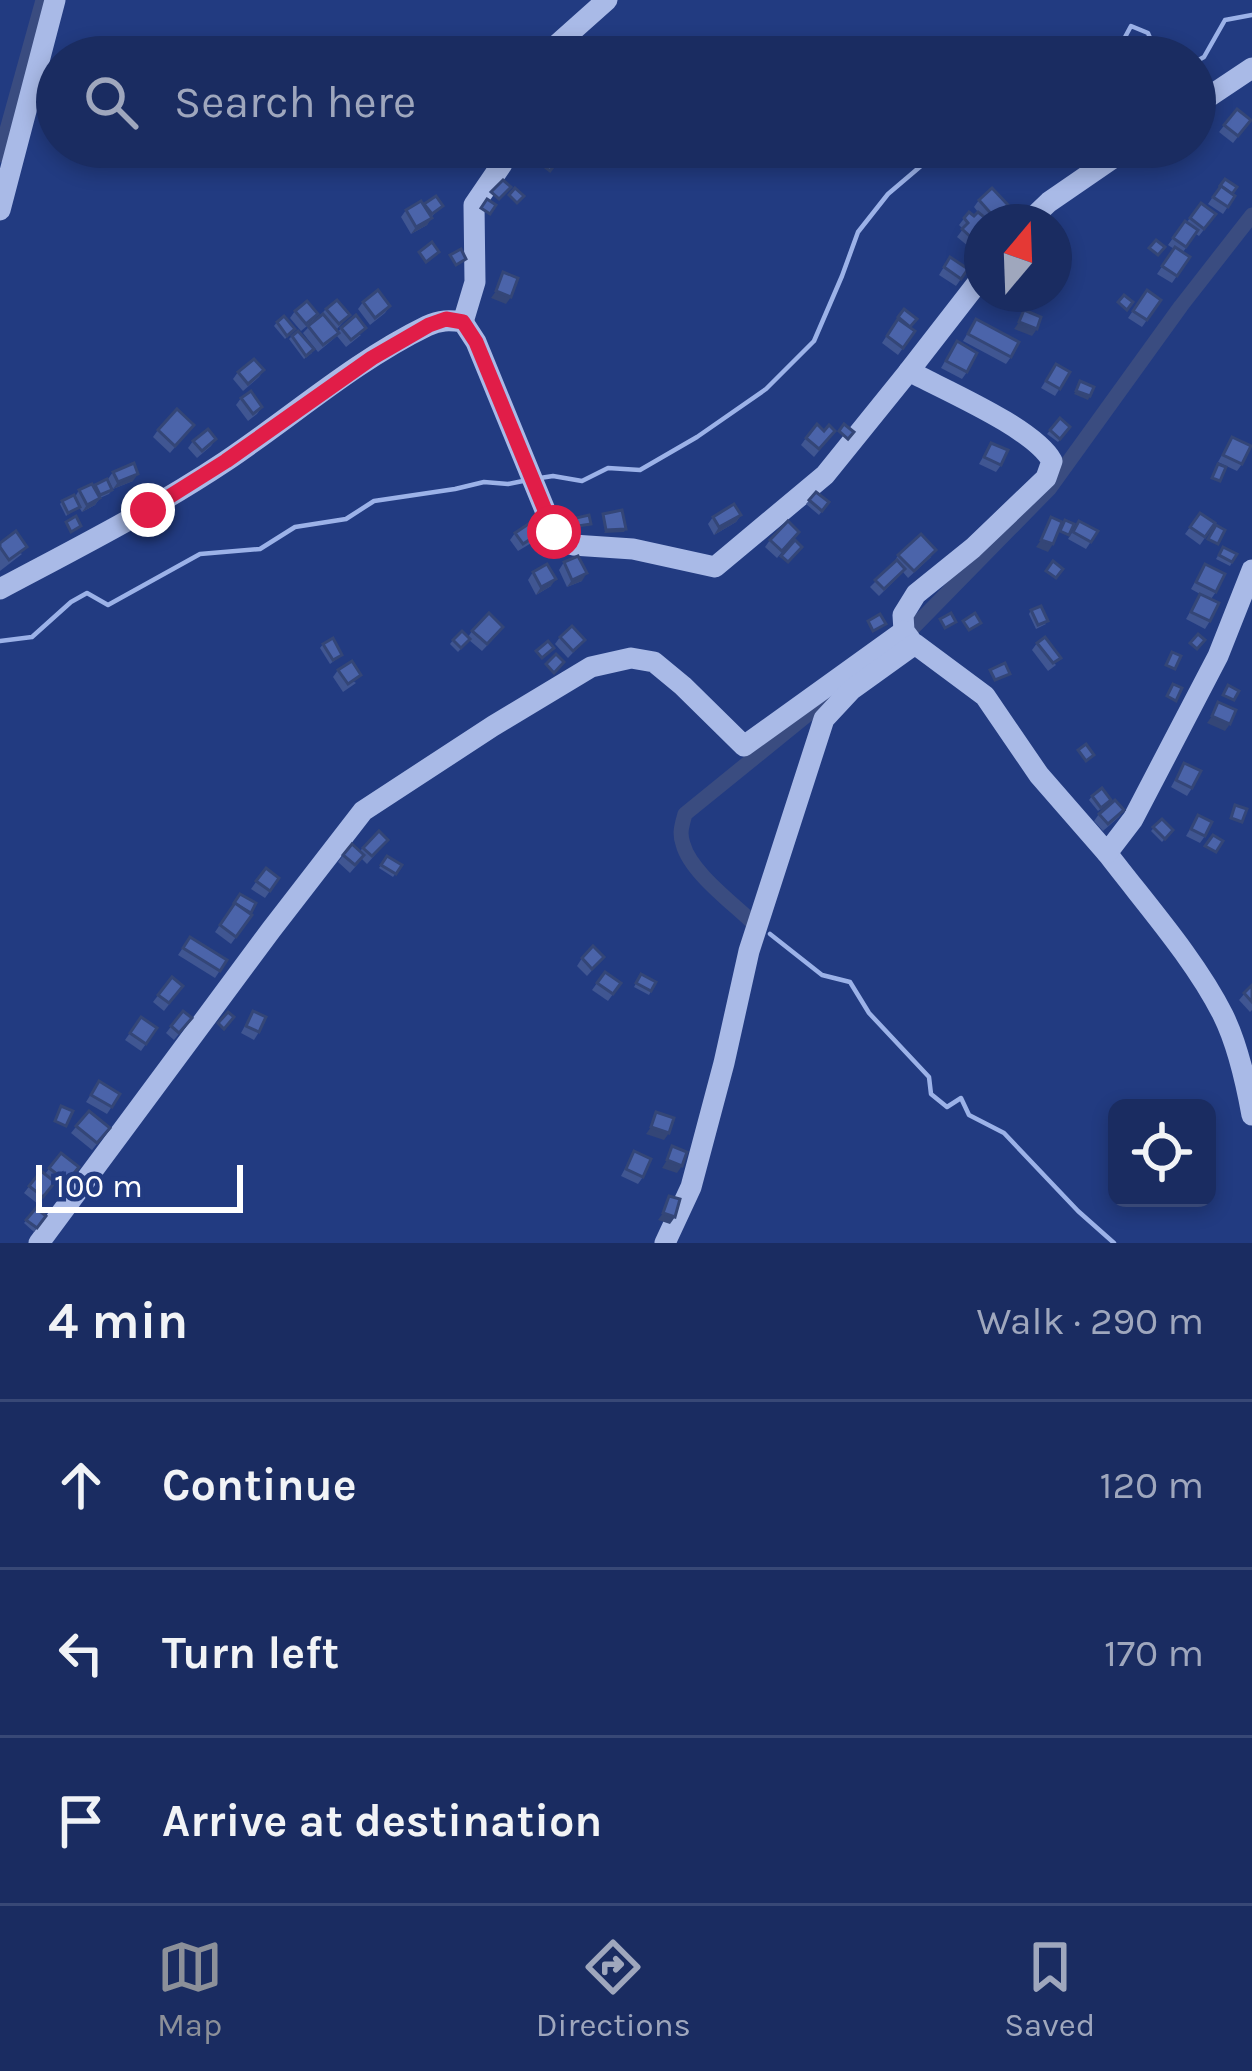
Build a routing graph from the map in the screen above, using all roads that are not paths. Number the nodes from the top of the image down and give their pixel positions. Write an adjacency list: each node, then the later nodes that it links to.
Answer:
1 (55, 0): 3 (street)
2 (607, 0): 4 (street)
3 (46, 36)
4 (567, 36)
5 (1252, 68): 7 (street)
6 (36, 73): 11 (street)
7 (1216, 92)
8 (499, 168): 13 (street)
9 (1098, 168): 10 (street)
10 (1047, 204)
11 (0, 210)
12 (964, 300): 14 (street)
13 (463, 322): 14 (street); 16 (street)
14 (909, 371): 17 (street)
15 (1252, 570): 18 (street)
16 (0, 589)
17 (910, 638): 18 (street); 20 (street); 21 (street)
18 (1107, 853): 19 (street)
19 (1252, 1114)
20 (39, 1243)
21 (665, 1243)

